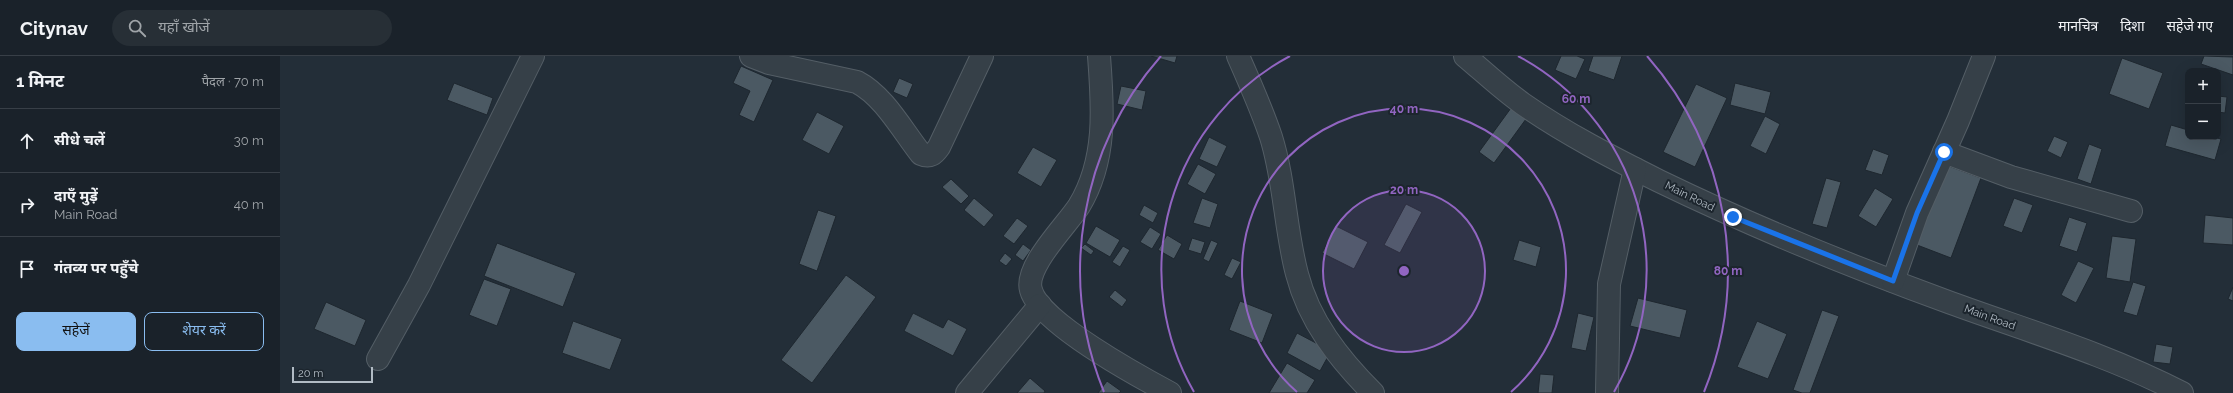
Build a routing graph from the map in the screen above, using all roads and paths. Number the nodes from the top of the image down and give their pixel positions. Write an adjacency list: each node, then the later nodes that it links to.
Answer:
1 (533, 56): 14 (street)
2 (751, 56): 8 (street)
3 (982, 56): 8 (street)
4 (1099, 56): 13 (street)
5 (1238, 56): 17 (street)
6 (1465, 56): 10 (street, Main Road)
7 (1984, 56): 9 (street)
8 (785, 61)
9 (1944, 152): 11 (street); 12 (street)
10 (1635, 168): 12 (street, Main Road); 18 (street)
11 (2131, 211)
12 (1893, 281): 19 (street, Main Road)
13 (1040, 305): 15 (street); 16 (street)
14 (378, 359)
15 (967, 393)
16 (1170, 393)
17 (1373, 393)
18 (1607, 393)
19 (2182, 393)

